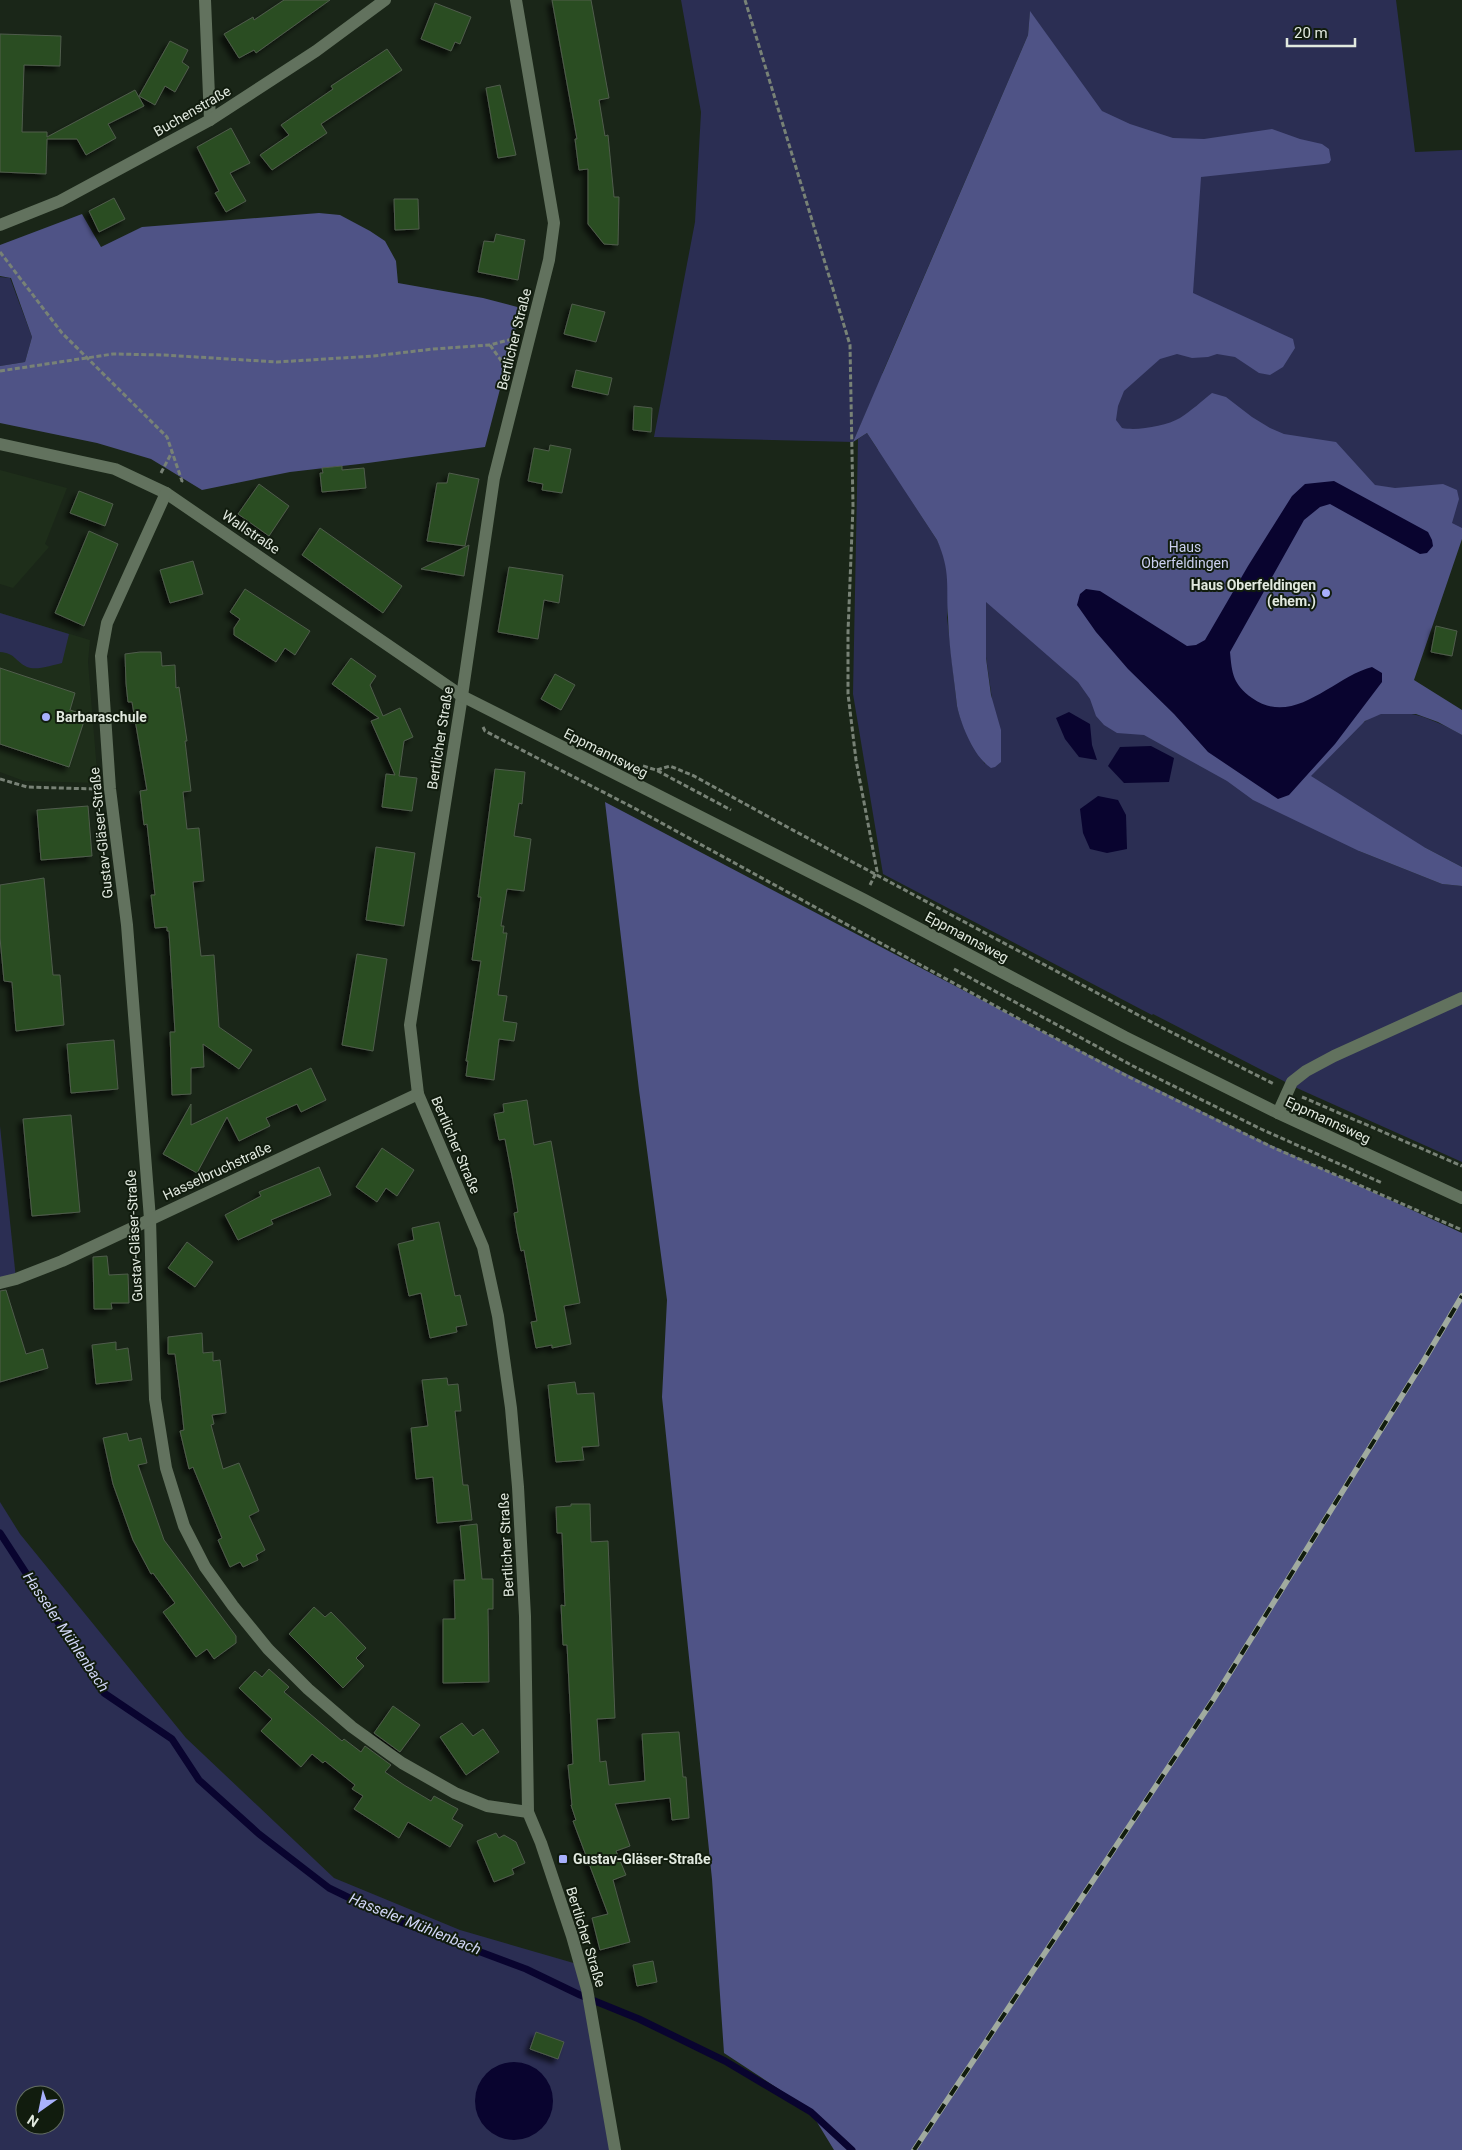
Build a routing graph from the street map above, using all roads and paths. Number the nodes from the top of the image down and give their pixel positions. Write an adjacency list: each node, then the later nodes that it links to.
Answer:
1 (205, 0): 5 (street)
2 (386, 0): 5 (street, Buchenstraße)
3 (516, 0): 8 (street, Bertlicher Straße)
4 (745, 0): 20 (path)
5 (210, 120): 6 (street, Buchenstraße)
6 (0, 225)
7 (0, 252): 9 (path)
8 (529, 343): 9 (path); 15 (street, Bertlicher Straße)
9 (84, 357): 10 (path); 12 (path)
10 (0, 371)
11 (0, 444): 13 (street, Wallstraße)
12 (173, 452): 13 (path); 14 (path)
13 (154, 487): 14 (street, Wallstraße)
14 (170, 495): 15 (street, Wallstraße); 19 (street, Gustav-Gläser-Straße)
15 (462, 696): 21 (street, Eppmannsweg); 24 (street, Bertlicher Straße)
16 (485, 731): 29 (path)
17 (656, 770): 20 (path)
18 (0, 778): 19 (path)
19 (110, 789): 28 (street, Gustav-Gläser-Straße)
20 (876, 874): 21 (path); 23 (path)
21 (863, 899): 25 (street, Eppmannsweg)
22 (1462, 998): 23 (street)
23 (1288, 1091): 25 (street); 26 (path)
24 (418, 1094): 28 (street, Hasselbruchstraße); 31 (street, Bertlicher Straße)
25 (1278, 1113): 27 (street, Eppmannsweg)
26 (1462, 1166)
27 (1462, 1198)
28 (150, 1219): 30 (street, Hasselbruchstraße); 31 (street, Gustav-Gläser-Straße)
29 (1462, 1230)
30 (0, 1283)
31 (528, 1812): 32 (street, Bertlicher Straße)
32 (615, 2150)

